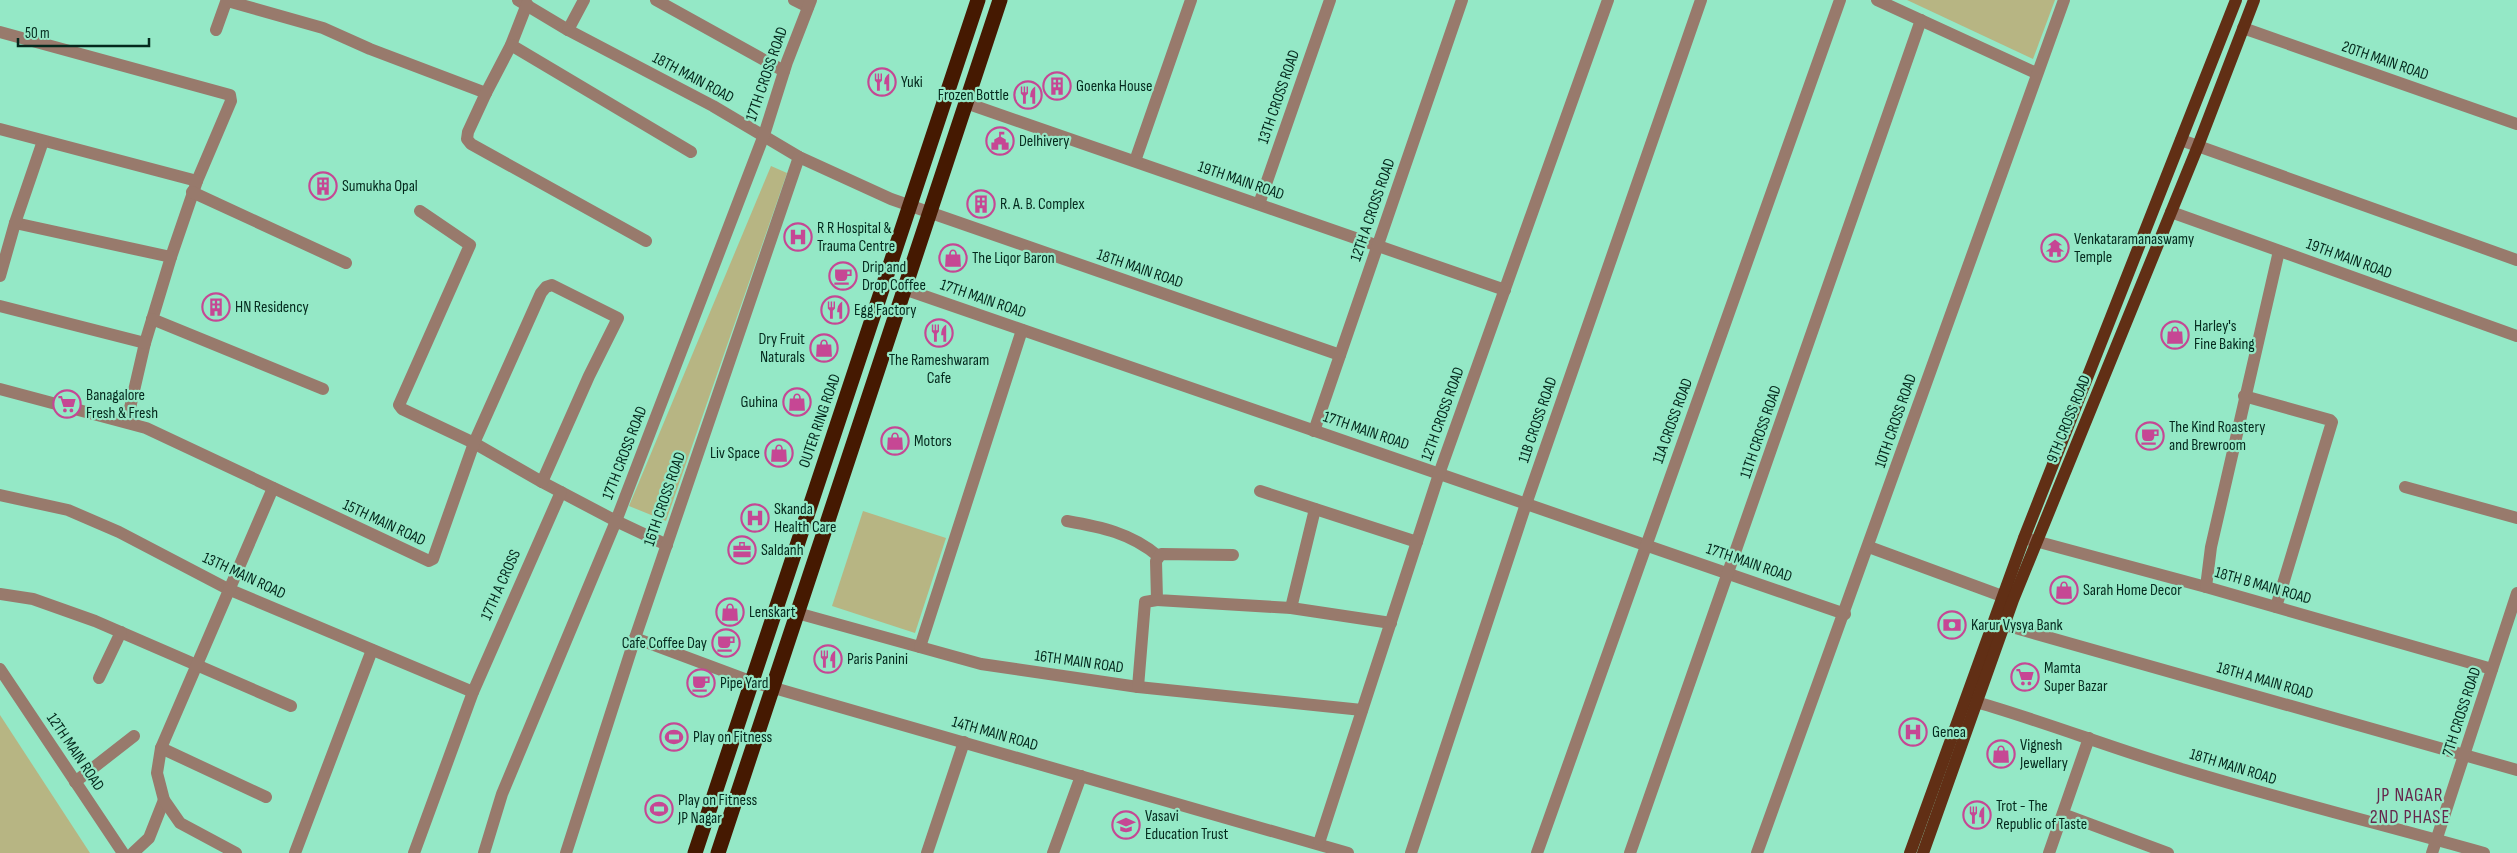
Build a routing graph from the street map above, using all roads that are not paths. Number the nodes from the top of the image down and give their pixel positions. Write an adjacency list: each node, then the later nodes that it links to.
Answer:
1 (584, 0): 21 (street)
2 (656, 0): 24 (street)
3 (794, 0): 17 (street)
4 (978, 0): 39 (highway, OUTER RING ROAD)
5 (1000, 0): 27 (highway)
6 (1192, 0): 36 (street)
7 (1330, 0): 38 (street, 13TH CROSS ROAD)
8 (1462, 0): 45 (street, 12TH A CROSS ROAD)
9 (1608, 0): 53 (street, 12TH CROSS ROAD)
10 (1701, 0): 73 (street, 11B CROSS ROAD)
11 (1840, 0): 81 (street, 11A CROSS ROAD)
12 (1877, 0): 18 (street)
13 (2064, 0): 25 (street, 10TH CROSS ROAD)
14 (2236, 0): 31 (main road, 9TH CROSS ROAD)
15 (2254, 0): 19 (main road, 9TH CROSS ROAD)
16 (523, 2): 21 (street, 18TH MAIN ROAD); 23 (street)
17 (810, 4): 24 (street, 17TH CROSS ROAD)
18 (1921, 20): 25 (street); 86 (street, 11TH CROSS ROAD)
19 (2243, 28): 28 (street, 20TH MAIN ROAD); 33 (main road, 9TH CROSS ROAD)
20 (216, 30): 26 (street)
21 (568, 30): 30 (street, 18TH MAIN ROAD)
22 (0, 32): 37 (street)
23 (511, 45): 26 (street); 34 (street)
24 (784, 71): 30 (street, 17TH CROSS ROAD)
25 (2036, 73): 83 (street, 10TH CROSS ROAD)
26 (486, 93): 44 (street)
27 (966, 103): 36 (street, 19TH MAIN ROAD); 42 (highway)
28 (2517, 124)
29 (0, 129): 32 (street)
30 (764, 135): 35 (street, 18TH MAIN ROAD); 76 (street, 17TH CROSS ROAD)
31 (2181, 140): 33 (street); 78 (main road, 9TH CROSS ROAD)
32 (43, 141): 37 (street); 43 (street)
33 (2198, 146): 41 (main road, 9TH CROSS ROAD); 49 (street)
34 (691, 152)
35 (799, 157): 39 (street, 18TH MAIN ROAD); 82 (street, 16TH CROSS ROAD)
36 (1135, 162): 38 (street, 19TH MAIN ROAD)
37 (194, 186): 48 (street); 50 (street)
38 (1259, 204): 45 (street, 19TH MAIN ROAD)
39 (910, 206): 42 (street, 18TH MAIN ROAD); 107 (highway, OUTER RING ROAD)
40 (420, 211): 65 (street, 17TH CROSS ROAD)
41 (2171, 212): 46 (street, 19TH MAIN ROAD); 80 (main road, 9TH CROSS ROAD)
42 (929, 214): 52 (highway); 59 (street, 18TH MAIN ROAD)
43 (15, 223): 47 (street); 48 (street)
44 (646, 241)
45 (1378, 246): 53 (street, 19TH MAIN ROAD); 59 (street, 12TH A CROSS ROAD)
46 (2279, 251): 57 (street, 19TH MAIN ROAD); 62 (street)
47 (2, 257): 51 (street)
48 (171, 257): 55 (street)
49 (2517, 260)
50 (346, 262)
51 (0, 276)
52 (904, 289): 56 (street, 17TH MAIN ROAD); 95 (highway)
53 (1505, 290): 66 (street, 12TH CROSS ROAD)
54 (0, 306): 58 (street)
55 (152, 319): 58 (street); 61 (street)
56 (1022, 330): 64 (street, 17TH MAIN ROAD); 101 (street)
57 (2517, 336)
58 (144, 342): 63 (street)
59 (1340, 355): 64 (street, 12TH A CROSS ROAD)
60 (0, 389): 63 (street, 15TH MAIN ROAD)
61 (323, 389)
62 (2244, 396): 87 (street); 93 (street)
63 (127, 422): 69 (street, 15TH MAIN ROAD)
64 (1314, 431): 66 (street, 17TH MAIN ROAD)
65 (474, 442): 67 (street, 17TH CROSS ROAD); 67 (street, 15TH MAIN ROAD); 69 (street, 15TH MAIN ROAD)
66 (1439, 474): 73 (street, 17TH MAIN ROAD); 79 (street, 12TH CROSS ROAD)
67 (542, 482): 71 (street, 17TH CROSS ROAD)
68 (2405, 486): 75 (street)
69 (273, 488): 88 (street)
70 (1260, 491): 74 (street)
71 (560, 492): 76 (street, 17TH CROSS ROAD); 110 (street, 17TH A CROSS)
72 (0, 494): 88 (street, 13TH MAIN ROAD)
73 (1526, 504): 81 (street, 17TH MAIN ROAD); 139 (street, 11B CROSS ROAD)
74 (1316, 509): 79 (street); 94 (street)
75 (2517, 518)
76 (616, 521): 82 (street); 132 (street)
77 (1067, 521): 85 (street)
78 (2024, 538): 80 (street, 18TH B MAIN ROAD); 91 (main road, 9TH CROSS ROAD)
79 (1417, 542): 97 (street, 12TH CROSS ROAD)
80 (2037, 542): 87 (street, 18TH B MAIN ROAD); 98 (main road, 9TH CROSS ROAD)
81 (1646, 545): 86 (street, 17TH MAIN ROAD); 140 (street, 11A CROSS ROAD)
82 (667, 546): 100 (street, 16TH CROSS ROAD)
83 (1869, 547): 91 (street); 96 (street, 10TH CROSS ROAD)
84 (1233, 555): 85 (street)
85 (1158, 556): 92 (street)
86 (1728, 574): 96 (street, 17TH MAIN ROAD); 141 (street, 11TH CROSS ROAD)
87 (2206, 587): 93 (street, 18TH B MAIN ROAD)
88 (228, 589): 102 (street, 13TH MAIN ROAD); 103 (street)
89 (2517, 593): 105 (street, 7TH CROSS ROAD)
90 (0, 594): 99 (street)
91 (2002, 596): 143 (main road, 9TH CROSS ROAD)
92 (1157, 600): 94 (street); 108 (street)
93 (2276, 607): 105 (street, 18TH B MAIN ROAD)
94 (1291, 608): 97 (street)
95 (797, 613): 101 (street, 16TH MAIN ROAD); 109 (highway)
96 (1845, 614): 142 (street, 10TH CROSS ROAD)
97 (1391, 623): 113 (street, 12TH CROSS ROAD)
98 (2005, 625): 111 (main road, 9TH CROSS ROAD); 118 (street, 18TH A MAIN ROAD)
99 (121, 632): 103 (street); 106 (street)
100 (636, 638): 107 (street, 14TH MAIN ROAD); 133 (street, 16TH CROSS ROAD)
101 (920, 647): 108 (street, 16TH MAIN ROAD)
102 (372, 650): 110 (street, 13TH MAIN ROAD); 130 (street)
103 (198, 666): 112 (street); 117 (street)
104 (0, 669): 121 (street, 12TH MAIN ROAD)
105 (2492, 669): 118 (street, 7TH CROSS ROAD)
106 (99, 678)
107 (753, 682): 109 (street, 14TH MAIN ROAD); 134 (highway, OUTER RING ROAD)
108 (1138, 686): 113 (street, 16TH MAIN ROAD)
109 (772, 688): 116 (street, 14TH MAIN ROAD); 135 (highway)
110 (473, 692): 131 (street, 17TH A CROSS)
111 (1976, 702): 115 (street, 18TH MAIN ROAD); 144 (main road, 9TH CROSS ROAD)
112 (291, 706)
113 (1362, 710): 126 (street, 12TH CROSS ROAD)
114 (134, 736): 121 (street)
115 (2089, 738): 124 (street); 125 (street, 18TH MAIN ROAD)
116 (964, 742): 120 (street, 14TH MAIN ROAD); 136 (street)
117 (161, 748): 122 (street); 123 (street)
118 (2465, 755): 119 (street, 18TH A MAIN ROAD); 125 (street, 7TH CROSS ROAD)
119 (2517, 770)
120 (1081, 776): 126 (street, 14TH MAIN ROAD); 137 (street)
121 (75, 782): 127 (street, 12TH MAIN ROAD)
122 (266, 797)
123 (164, 800): 128 (street); 129 (street)
124 (2063, 814): 145 (street); 146 (street)
125 (2436, 840): 147 (street, 7TH CROSS ROAD); 148 (street, 18TH MAIN ROAD)
126 (1319, 843): 138 (street, 14TH MAIN ROAD)
127 (123, 853)
128 (133, 853)
129 (236, 853)
130 (295, 853)
131 (414, 853)
132 (484, 853)
133 (566, 853)
134 (695, 853)
135 (718, 853)
136 (927, 853)
137 (1053, 853)
138 (1348, 853)
139 (1410, 853)
140 (1536, 853)
141 (1630, 853)
142 (1757, 853)
143 (1910, 853)
144 (1923, 853)
145 (2049, 853)
146 (2168, 853)
147 (2432, 853)
148 (2484, 853)

